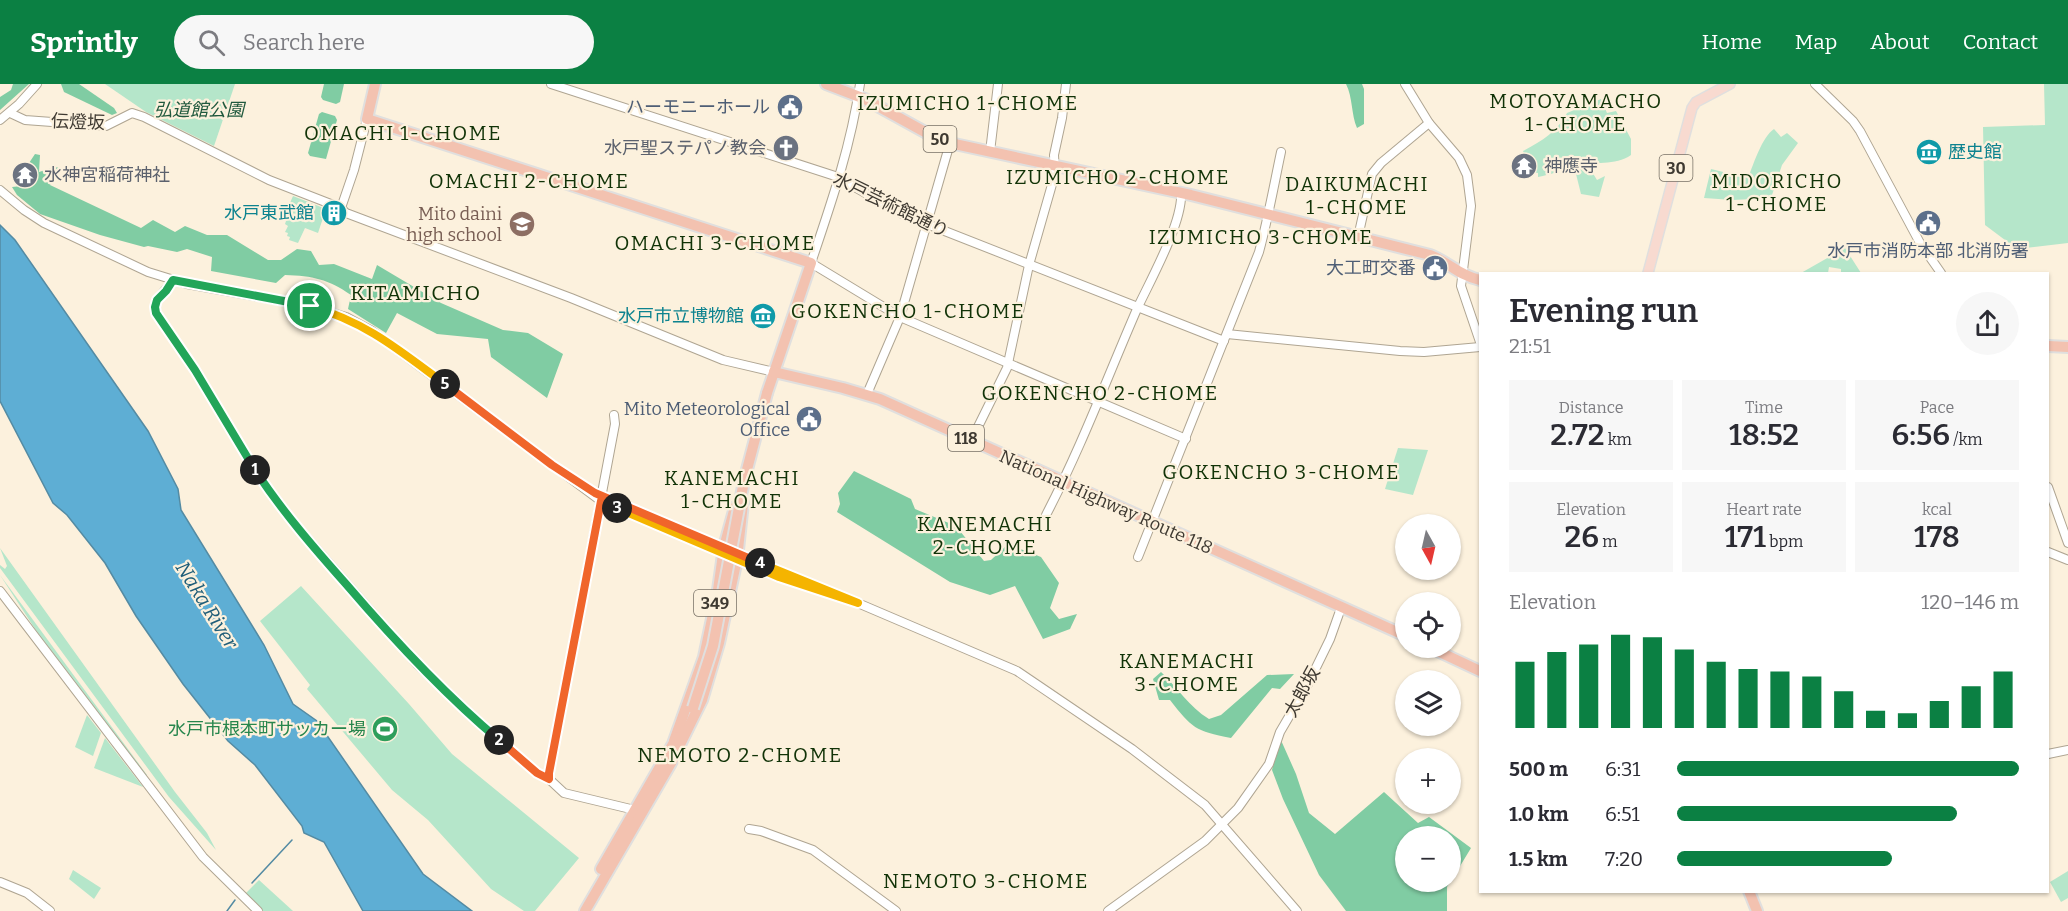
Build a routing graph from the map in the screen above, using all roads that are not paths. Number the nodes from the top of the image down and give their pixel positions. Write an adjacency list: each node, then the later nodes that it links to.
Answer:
1 (37, 84): 12 (street)
2 (375, 84): 13 (highway)
3 (551, 84): 20 (street, 水戸芸術館通り)
4 (826, 84): 11 (highway, 50)
5 (860, 84): 11 (street)
6 (999, 84): 17 (street)
7 (1066, 84): 19 (street)
8 (1405, 84): 15 (street)
9 (1730, 84): 29 (main road, 30)
10 (1815, 84): 30 (street)
11 (859, 96): 16 (highway, 50); 20 (street)
12 (10, 113): 14 (street); 23 (street, 伝燈坂)
13 (367, 119): 23 (street); 27 (highway)
14 (0, 120)
15 (1429, 123): 26 (street); 31 (street)
16 (950, 143): 17 (highway, 50); 25 (street)
17 (990, 152): 19 (highway, 50)
18 (1281, 152): 24 (street)
19 (1055, 165): 22 (highway, 50); 28 (street)
20 (839, 179): 25 (street, 水戸芸術館通り); 27 (street)
21 (0, 190): 32 (street)
22 (1181, 193): 24 (highway, 50); 34 (street)
23 (341, 208): 42 (street)
24 (1268, 215): 26 (highway, 50); 36 (street)
25 (928, 225): 28 (street, 水戸芸術館通り); 35 (street)
26 (1358, 237): 31 (highway, 50)
27 (811, 263): 35 (street); 42 (highway)
28 (1029, 265): 34 (street, 水戸芸術館通り); 41 (street)
29 (1648, 272)
30 (1940, 272)
31 (1461, 274): 33 (highway, 50); 37 (street)
32 (173, 280): 52 (street); 69 (street)
33 (1479, 280)
34 (1138, 307): 36 (street, 水戸芸術館通り); 44 (street)
35 (900, 317): 41 (street); 43 (street)
36 (1226, 338): 38 (street, 水戸芸術館通り); 47 (street)
37 (1479, 341)
38 (1479, 344)
39 (2049, 346): 40 (highway)
40 (2068, 347)
41 (1008, 363): 44 (street); 48 (street)
42 (774, 372): 43 (highway, National Highway Route 118 / 118); 66 (highway, 349, bridge)
43 (867, 394): 48 (highway, National Highway Route 118 / 118)
44 (1097, 402): 47 (street); 50 (street)
45 (762, 409): 49 (highway, 349)
46 (614, 415): 52 (street)
47 (1186, 439): 54 (street)
48 (971, 441): 50 (highway, National Highway Route 118 / 118)
49 (748, 461): 56 (highway, 349); 58 (highway, 349)
50 (1063, 483): 53 (street); 54 (highway, National Highway Route 118 / 118)
51 (2049, 490): 55 (street)
52 (601, 498): 56 (street); 69 (street)
53 (1047, 515)
54 (1151, 522): 59 (street); 62 (highway, National Highway Route 118 / 118)
55 (2068, 543)
56 (723, 550): 58 (street); 66 (highway, 349)
57 (2049, 552): 60 (street)
58 (737, 556): 66 (highway, 349); 71 (street)
59 (1138, 556)
60 (2068, 560)
61 (0, 591): 77 (street)
62 (1341, 608): 63 (highway, National Highway Route 118 / 118); 71 (street, 太郎坂)
63 (1395, 631)
64 (1452, 658): 65 (highway)
65 (1479, 671)
66 (677, 743): 70 (highway, 349)
67 (2068, 750): 68 (street)
68 (2049, 754)
69 (549, 779): 70 (street)
70 (639, 811): 73 (highway, 349)
71 (1222, 824): 81 (street, 太郎坂); 82 (street)
72 (749, 829): 80 (street)
73 (619, 845): 78 (highway, 349); 79 (highway, 349)
74 (0, 882): 76 (street)
75 (1750, 893): 83 (highway)
76 (50, 911)
77 (258, 911)
78 (577, 911)
79 (585, 911)
80 (896, 911)
81 (1108, 911)
82 (1298, 911)
83 (1757, 911)

